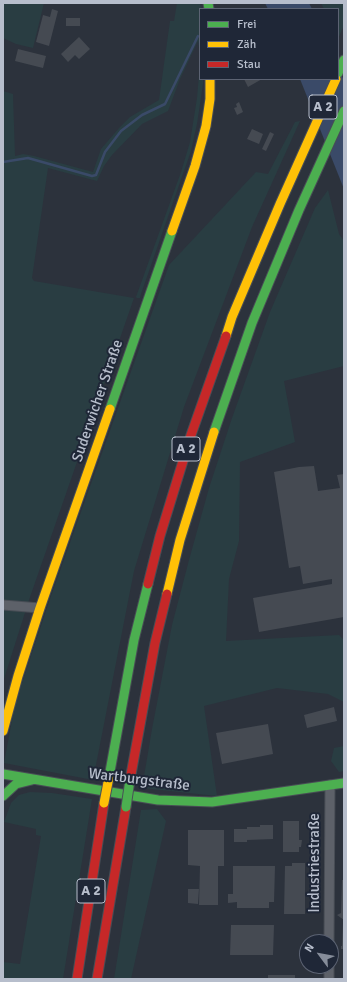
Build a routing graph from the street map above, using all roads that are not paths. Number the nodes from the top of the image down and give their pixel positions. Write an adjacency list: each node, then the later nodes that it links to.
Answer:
1 (344, 60): 2 (main road, A 2)
2 (339, 72)
3 (210, 80): 7 (main road, Suderwicher Straße)
4 (336, 80): 15 (main road, A 2, bridge)
5 (344, 111): 16 (main road, A 2, bridge)
6 (3, 605): 7 (street)
7 (40, 608): 8 (main road, Suderwicher Straße)
8 (3, 731)
9 (3, 774): 10 (main road, Wartburgstraße)
10 (33, 779): 12 (main road, Wartburgstraße); 13 (main road)
11 (344, 782): 12 (main road, Wartburgstraße)
12 (330, 785): 14 (street, Industriestraße)
13 (3, 796)
14 (329, 934)
15 (77, 979)
16 (97, 979)

